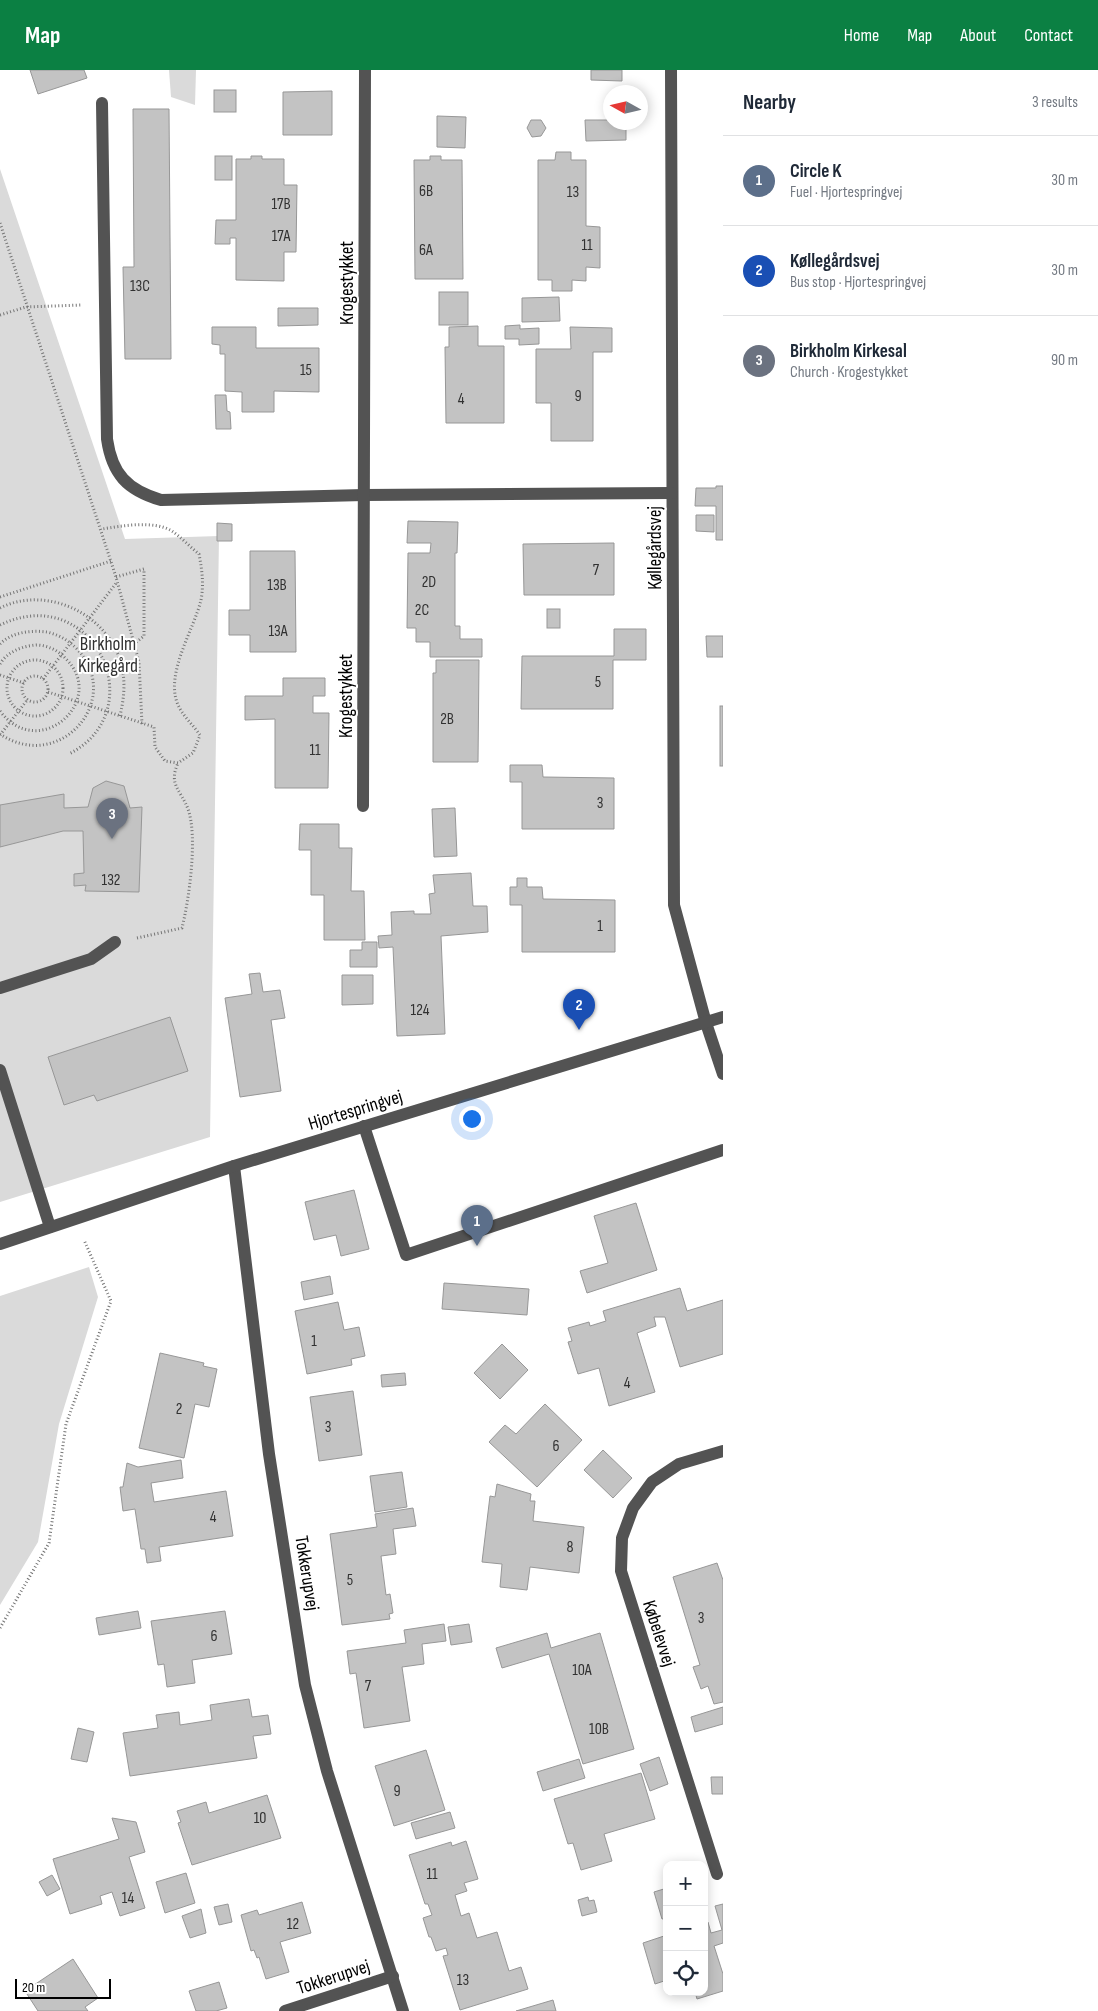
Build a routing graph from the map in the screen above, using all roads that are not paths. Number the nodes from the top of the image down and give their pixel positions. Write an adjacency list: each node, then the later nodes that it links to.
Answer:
1 (365, 70): 5 (street, Krogestykket)
2 (670, 70): 4 (street, Køllegårdsvej)
3 (102, 103): 5 (street)
4 (672, 493): 5 (street); 10 (street, Køllegårdsvej)
5 (364, 495): 6 (street, Krogestykket)
6 (363, 806)
7 (115, 942): 8 (street)
8 (0, 988)
9 (723, 1017): 10 (street, Hjortespringvej)
10 (706, 1023): 12 (street, Køllegårdsvej); 13 (street, Hjortespringvej)
11 (0, 1070): 16 (street)
12 (723, 1074)
13 (364, 1126): 14 (street); 15 (street, Hjortespringvej)
14 (723, 1150)
15 (234, 1166): 16 (street, Hjortespringvej); 20 (street, Tokkerupvej)
16 (50, 1227): 17 (street, Hjortespringvej)
17 (0, 1244)
18 (723, 1451): 19 (street, Købelevvej)
19 (717, 1874)
20 (393, 1976): 21 (street, Tokkerupvej); 22 (street, Tokkerupvej)
21 (285, 2011)
22 (403, 2011)

